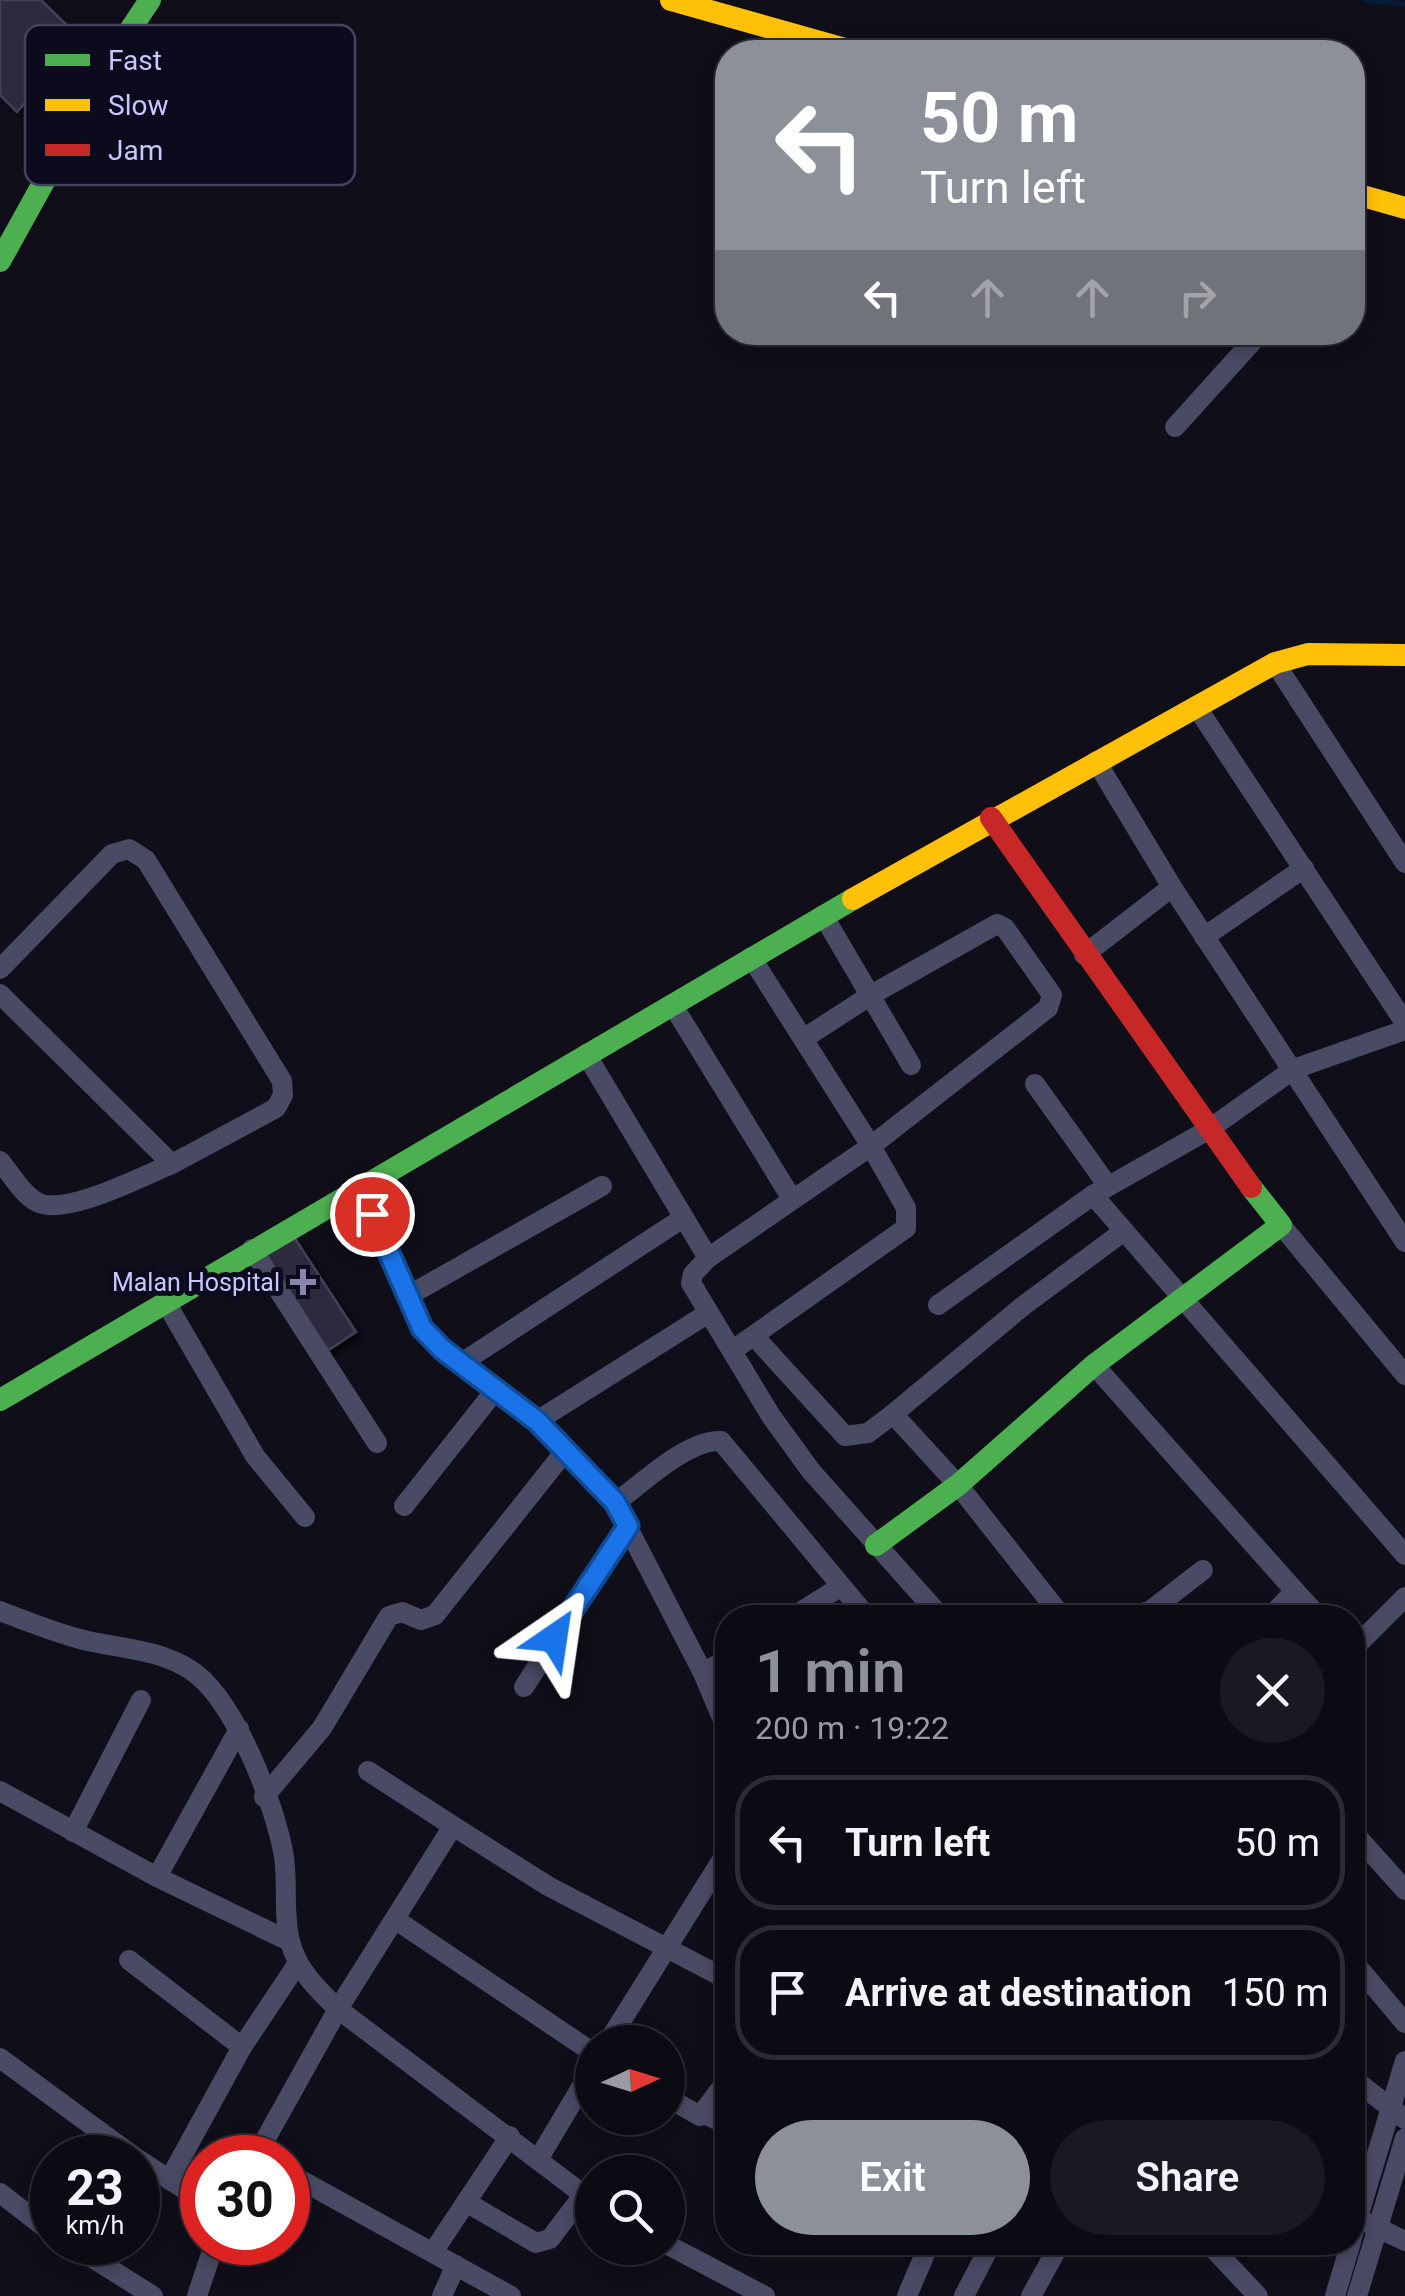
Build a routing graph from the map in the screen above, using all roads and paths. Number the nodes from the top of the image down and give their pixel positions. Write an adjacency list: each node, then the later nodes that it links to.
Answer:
1 (126, 0): 4 (street)
2 (150, 0): 5 (street)
3 (671, 0): 6 (street)
4 (112, 25)
5 (133, 25)
6 (813, 40)
7 (25, 176): 11 (street)
8 (42, 185): 12 (street)
9 (1365, 197): 10 (street)
10 (1405, 208)
11 (0, 219)
12 (0, 261)
13 (1249, 345): 14 (street)
14 (1175, 427)
15 (1405, 655): 16 (street)
16 (1275, 663): 17 (street); 20 (street)
17 (1196, 706): 18 (street); 21 (street)
18 (1096, 760): 19 (street); 22 (street)
19 (990, 818): 23 (street); 25 (street)
20 (1405, 864)
21 (1304, 868): 24 (street); 31 (street)
22 (1172, 887): 24 (street); 25 (street)
23 (823, 916): 26 (street); 29 (street)
24 (1204, 937): 36 (street)
25 (1084, 954): 38 (street)
26 (752, 958): 30 (street); 33 (street)
27 (0, 969): 41 (street)
28 (0, 994): 41 (street)
29 (870, 994): 33 (street); 35 (street); 39 (street)
30 (672, 1004): 34 (street); 45 (street)
31 (1405, 1022)
32 (1405, 1030): 36 (street)
33 (804, 1039): 39 (street)
34 (586, 1054): 42 (street); 46 (street)
35 (910, 1065)
36 (1294, 1068): 38 (street); 49 (street)
37 (1035, 1084): 44 (street)
38 (1208, 1130): 44 (street); 47 (street)
39 (871, 1146): 45 (street); 57 (street)
40 (0, 1161): 41 (street)
41 (172, 1164)
42 (360, 1186): 50 (street); 53 (street)
43 (602, 1186): 53 (street)
44 (1101, 1191): 48 (street); 55 (street)
45 (792, 1199): 51 (street)
46 (683, 1218): 51 (street); 59 (street)
47 (1280, 1224): 52 (street); 61 (street)
48 (1124, 1231): 52 (street); 64 (street)
49 (1405, 1242)
50 (252, 1249): 54 (street); 66 (street)
51 (708, 1258): 56 (street)
52 (1182, 1296): 60 (street); 74 (street)
53 (406, 1297): 59 (street)
54 (165, 1300): 63 (street); 71 (street)
55 (938, 1305)
56 (706, 1314): 58 (street); 65 (street)
57 (754, 1336): 58 (street); 64 (street)
58 (733, 1350): 73 (street)
59 (462, 1362): 62 (street)
60 (1094, 1365): 68 (street); 77 (street)
61 (1405, 1374)
62 (497, 1388): 65 (street); 70 (street)
63 (0, 1400)
64 (893, 1414): 68 (street)
65 (537, 1421): 67 (street)
66 (377, 1443)
67 (566, 1450): 69 (street); 96 (street)
68 (958, 1485): 73 (street); 82 (street)
69 (615, 1502): 72 (street); 76 (street)
70 (404, 1506)
71 (305, 1516)
72 (628, 1526): 89 (street); 90 (street)
73 (876, 1544): 81 (street)
74 (1405, 1555)
75 (1203, 1570): 83 (street)
76 (840, 1587): 79 (street); 80 (street)
77 (1295, 1592): 84 (street); 85 (street)
78 (1405, 1597): 87 (street)
79 (812, 1605)
80 (856, 1605)
81 (930, 1605)
82 (1053, 1605)
83 (1158, 1605)
84 (1282, 1605)
85 (1308, 1605)
86 (0, 1612): 93 (street)
87 (1365, 1637)
88 (715, 1666): 89 (street)
89 (703, 1673): 92 (street)
90 (524, 1687)
91 (141, 1700): 98 (street)
92 (715, 1701)
93 (239, 1729): 96 (street); 101 (street)
94 (368, 1770): 97 (street)
95 (0, 1791): 98 (street)
96 (264, 1797): 104 (street)
97 (453, 1826): 103 (street); 105 (street)
98 (72, 1832): 101 (street)
99 (1365, 1846): 102 (street)
100 (715, 1873): 105 (street)
101 (156, 1878): 104 (street)
102 (1405, 1890)
103 (396, 1920): 110 (street); 113 (street)
104 (289, 1941): 107 (street)
105 (664, 1950): 108 (street); 112 (street)
106 (129, 1960): 114 (street)
107 (298, 1963): 110 (street); 114 (street)
108 (715, 1974)
109 (1365, 1975): 111 (street)
110 (338, 2010): 125 (street); 126 (street)
111 (1405, 2023)
112 (618, 2025)
113 (575, 2041)
114 (242, 2047): 130 (street)
115 (1405, 2061): 122 (street)
116 (4, 2069): 124 (street)
117 (1365, 2088): 122 (street)
118 (575, 2097): 128 (street)
119 (715, 2099): 121 (street)
120 (685, 2109): 121 (street)
121 (705, 2114): 123 (street)
122 (1398, 2114): 135 (street)
123 (715, 2119)
124 (102, 2135)
125 (269, 2135)
126 (510, 2136): 128 (street); 136 (street)
127 (1405, 2138): 139 (street)
128 (539, 2158): 133 (street)
129 (160, 2174): 130 (street)
130 (169, 2180): 132 (street)
131 (310, 2185): 142 (street)
132 (180, 2187)
133 (575, 2187)
134 (0, 2192): 138 (street)
135 (1365, 2198)
136 (466, 2202): 137 (street); 142 (street)
137 (575, 2212)
138 (30, 2216)
139 (1379, 2226): 140 (street); 141 (street); 162 (street)
140 (1365, 2228)
141 (1405, 2241)
142 (433, 2252): 151 (street)
143 (685, 2253): 156 (street)
144 (924, 2255): 157 (street)
145 (985, 2255): 158 (street)
146 (1051, 2255): 159 (street)
147 (1219, 2255): 160 (street)
148 (1346, 2255): 161 (street)
149 (104, 2265): 152 (street)
150 (207, 2265): 153 (street)
151 (456, 2265): 154 (street); 155 (street)
152 (153, 2296)
153 (197, 2296)
154 (442, 2296)
155 (511, 2296)
156 (765, 2296)
157 (907, 2296)
158 (964, 2296)
159 (1031, 2296)
160 (1258, 2296)
161 (1334, 2296)
162 (1357, 2296)

